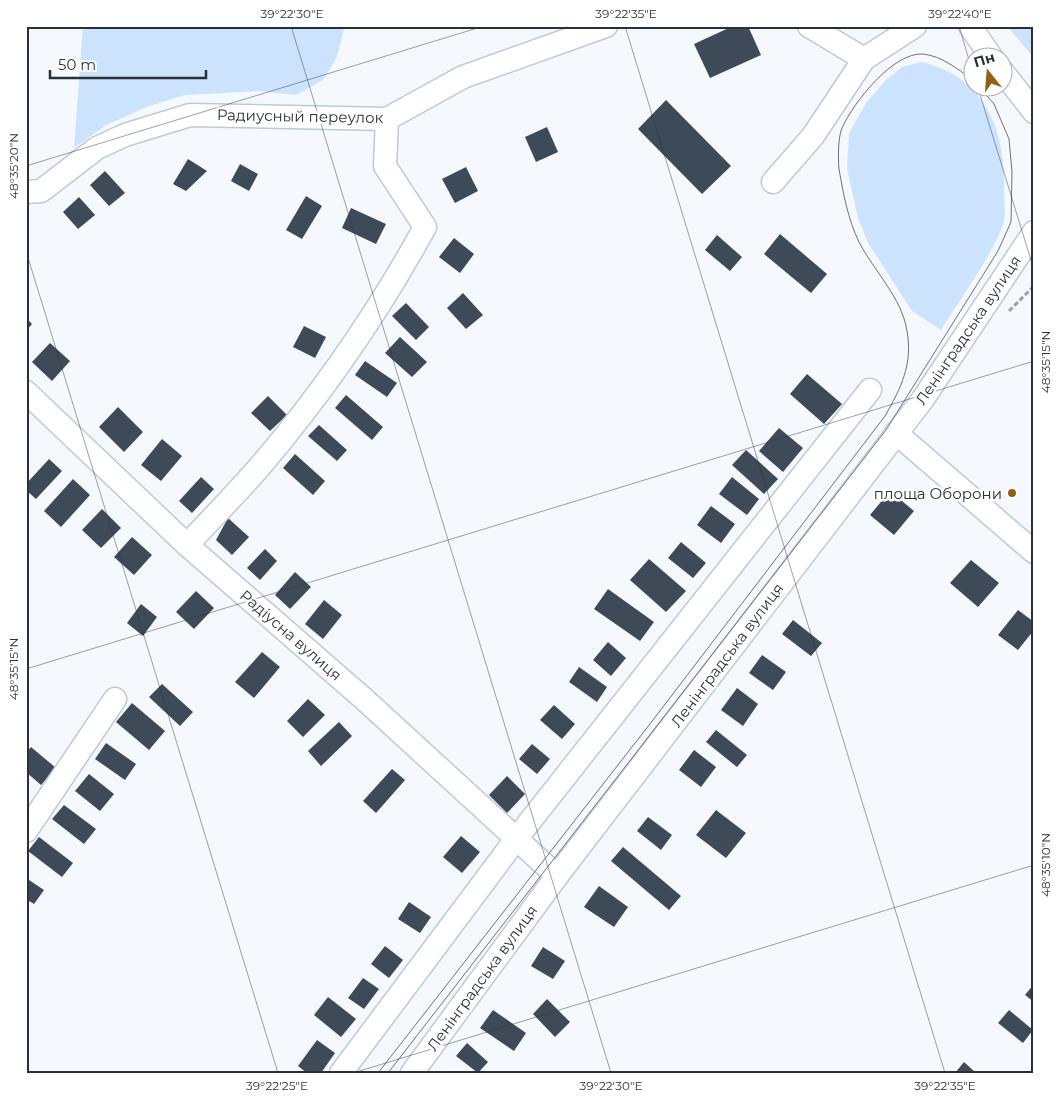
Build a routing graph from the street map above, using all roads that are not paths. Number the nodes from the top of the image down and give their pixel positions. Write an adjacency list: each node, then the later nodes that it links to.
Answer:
1 (606, 26): 9 (street, Радиусный переулок)
2 (809, 26): 6 (street)
3 (915, 26): 6 (street)
4 (970, 26): 5 (street)
5 (985, 48)
6 (864, 60): 10 (street)
7 (1012, 84): 8 (street)
8 (1034, 112)
9 (387, 119): 11 (street, Радиусный переулок); 16 (street)
10 (773, 182)
11 (26, 192)
12 (1034, 232): 15 (street, Ленінградська вулиця)
13 (870, 390): 20 (street)
14 (26, 392): 16 (street, Радіусна вулиця)
15 (896, 433): 17 (street); 21 (street, Ленінградська вулиця)
16 (187, 544): 20 (street, Радіусна вулиця)
17 (1034, 552)
18 (115, 699): 19 (street)
19 (26, 831)
20 (516, 839): 21 (street, Радіусна вулиця); 22 (street)
21 (558, 876): 23 (street, Ленінградська вулиця)
22 (341, 1073)
23 (412, 1073)

